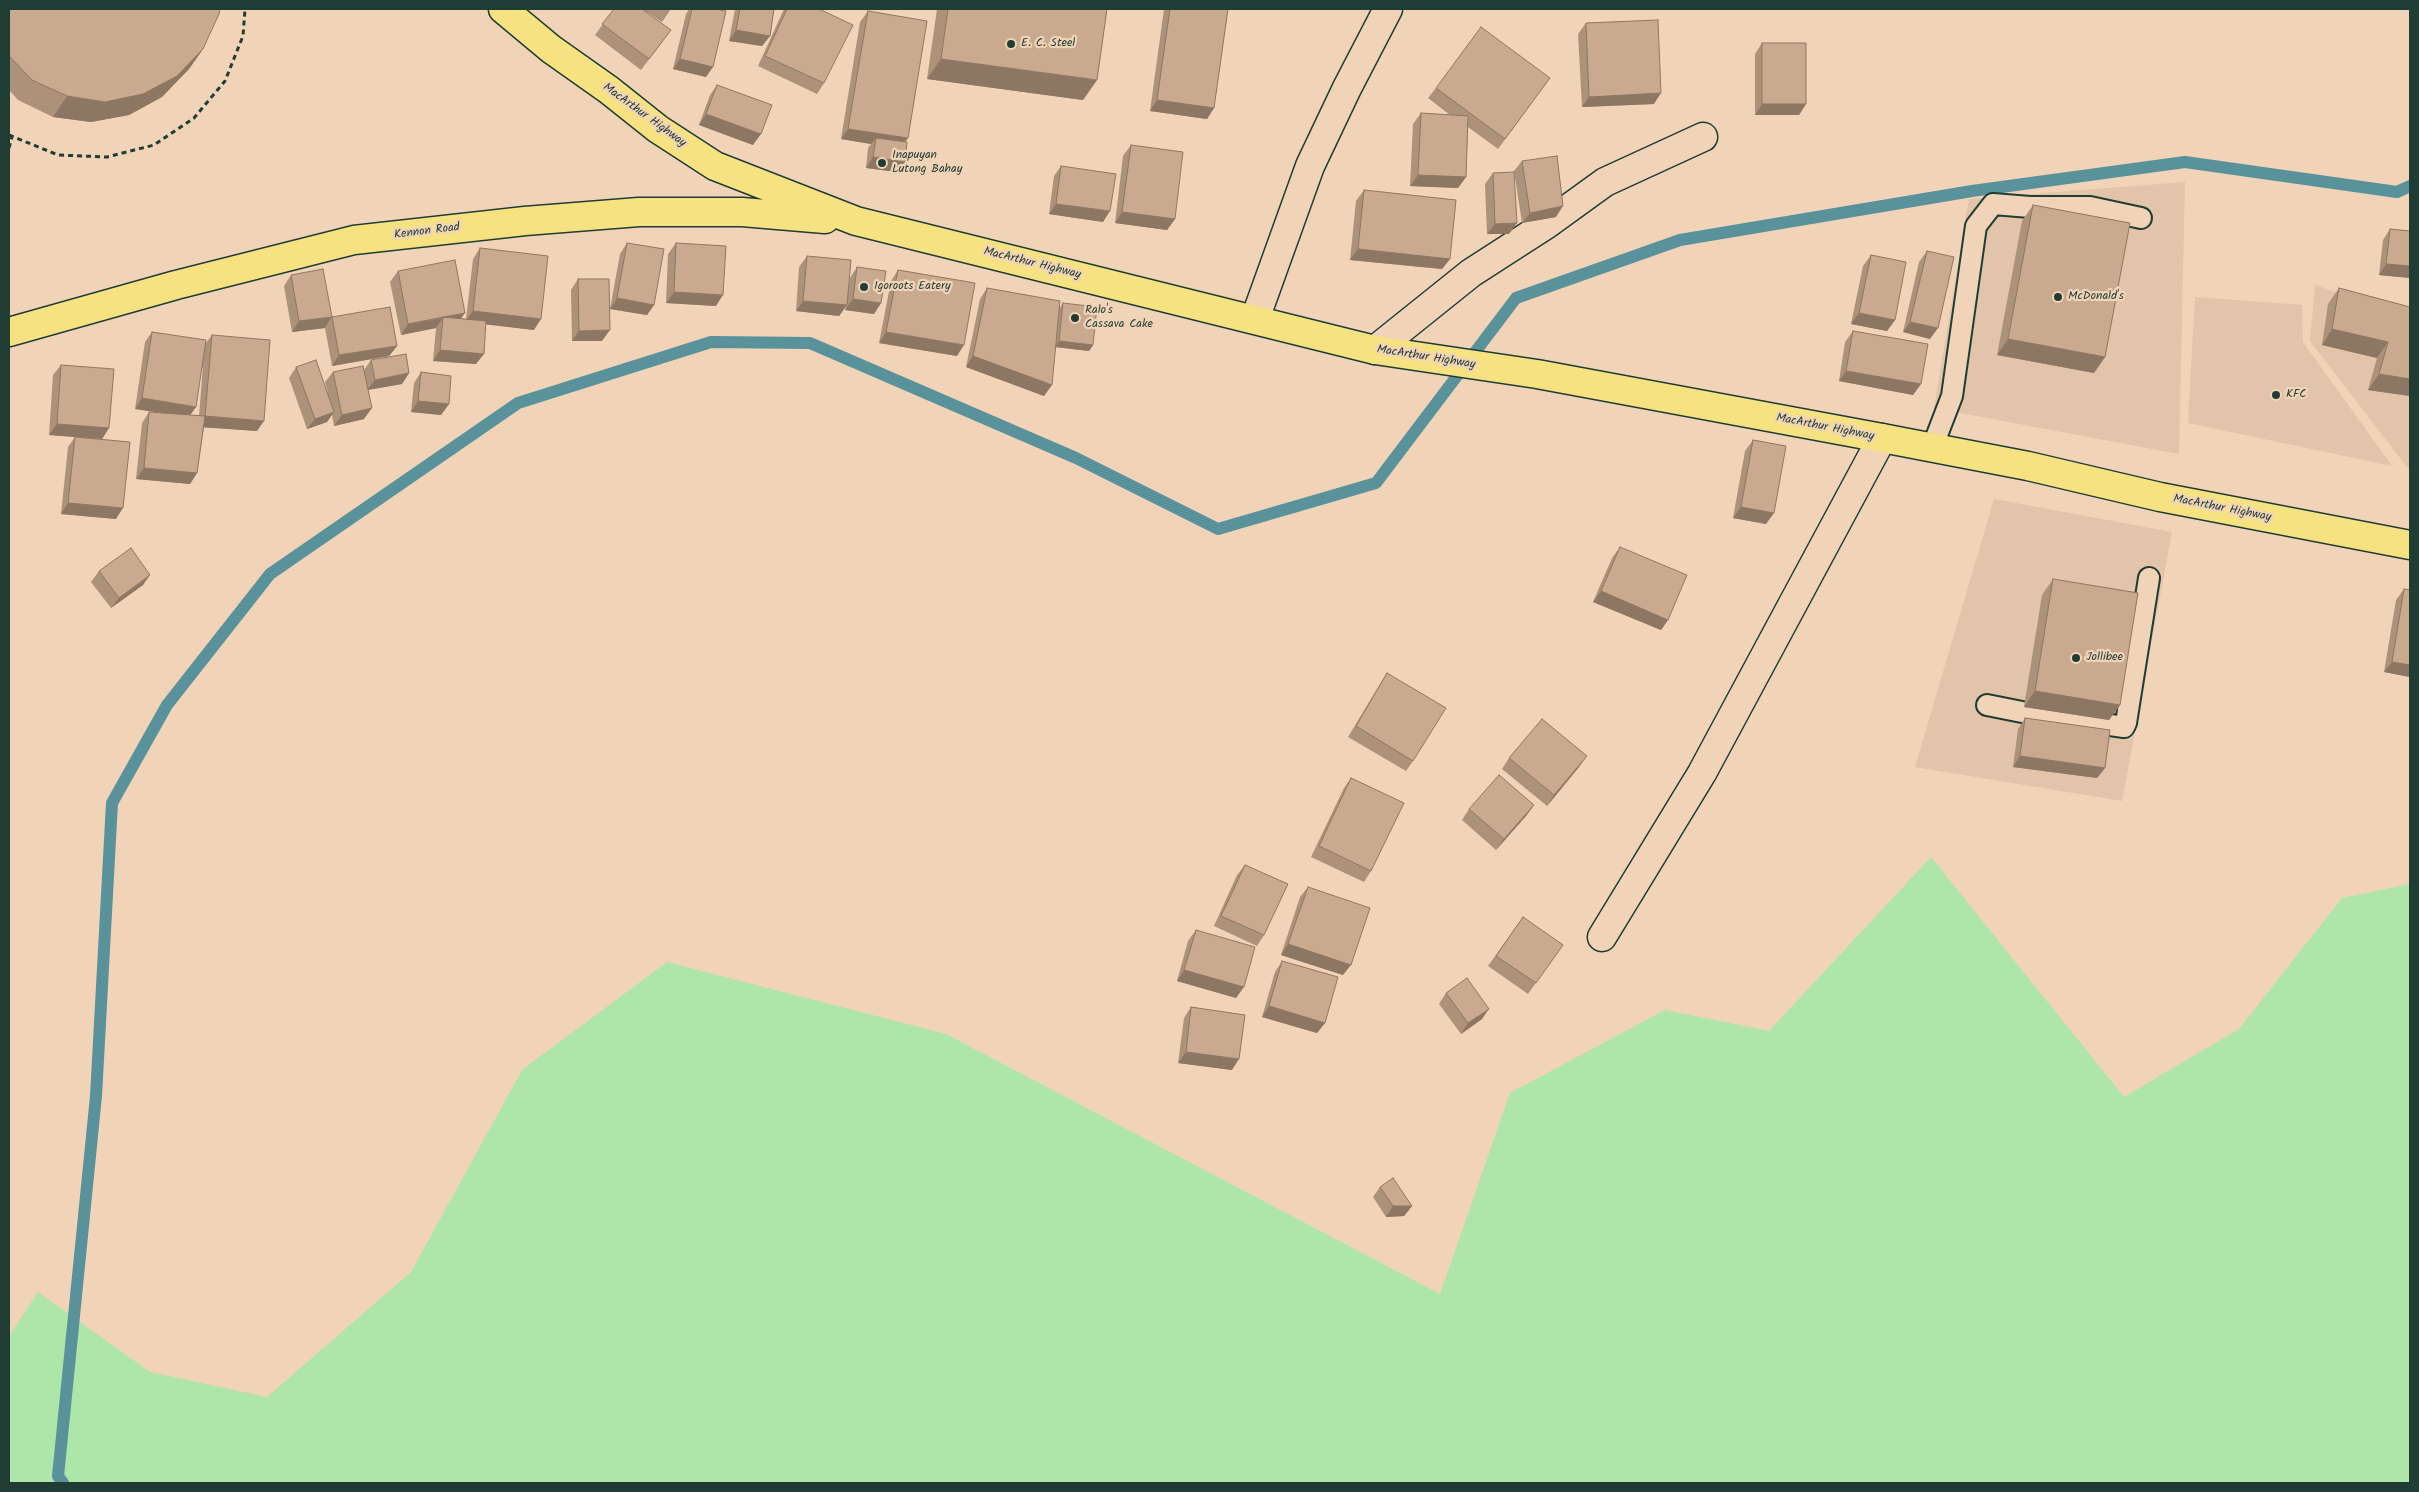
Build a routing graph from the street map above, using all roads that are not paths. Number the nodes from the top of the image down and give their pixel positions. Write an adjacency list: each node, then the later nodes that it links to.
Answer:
1 (504, 9): 5 (highway, MacArthur Highway)
2 (1388, 9): 6 (street)
3 (1704, 137): 8 (street)
4 (2141, 218): 10 (lane)
5 (856, 221): 6 (highway, MacArthur Highway); 7 (highway, Kennon Road)
6 (1255, 319): 8 (highway, MacArthur Highway)
7 (9, 332)
8 (1375, 350): 9 (highway, MacArthur Highway)
9 (1882, 438): 10 (highway, MacArthur Highway); 14 (street)
10 (1932, 448): 11 (highway, MacArthur Highway)
11 (2410, 545)
12 (2149, 578): 13 (lane)
13 (1987, 705)
14 (1602, 937)

